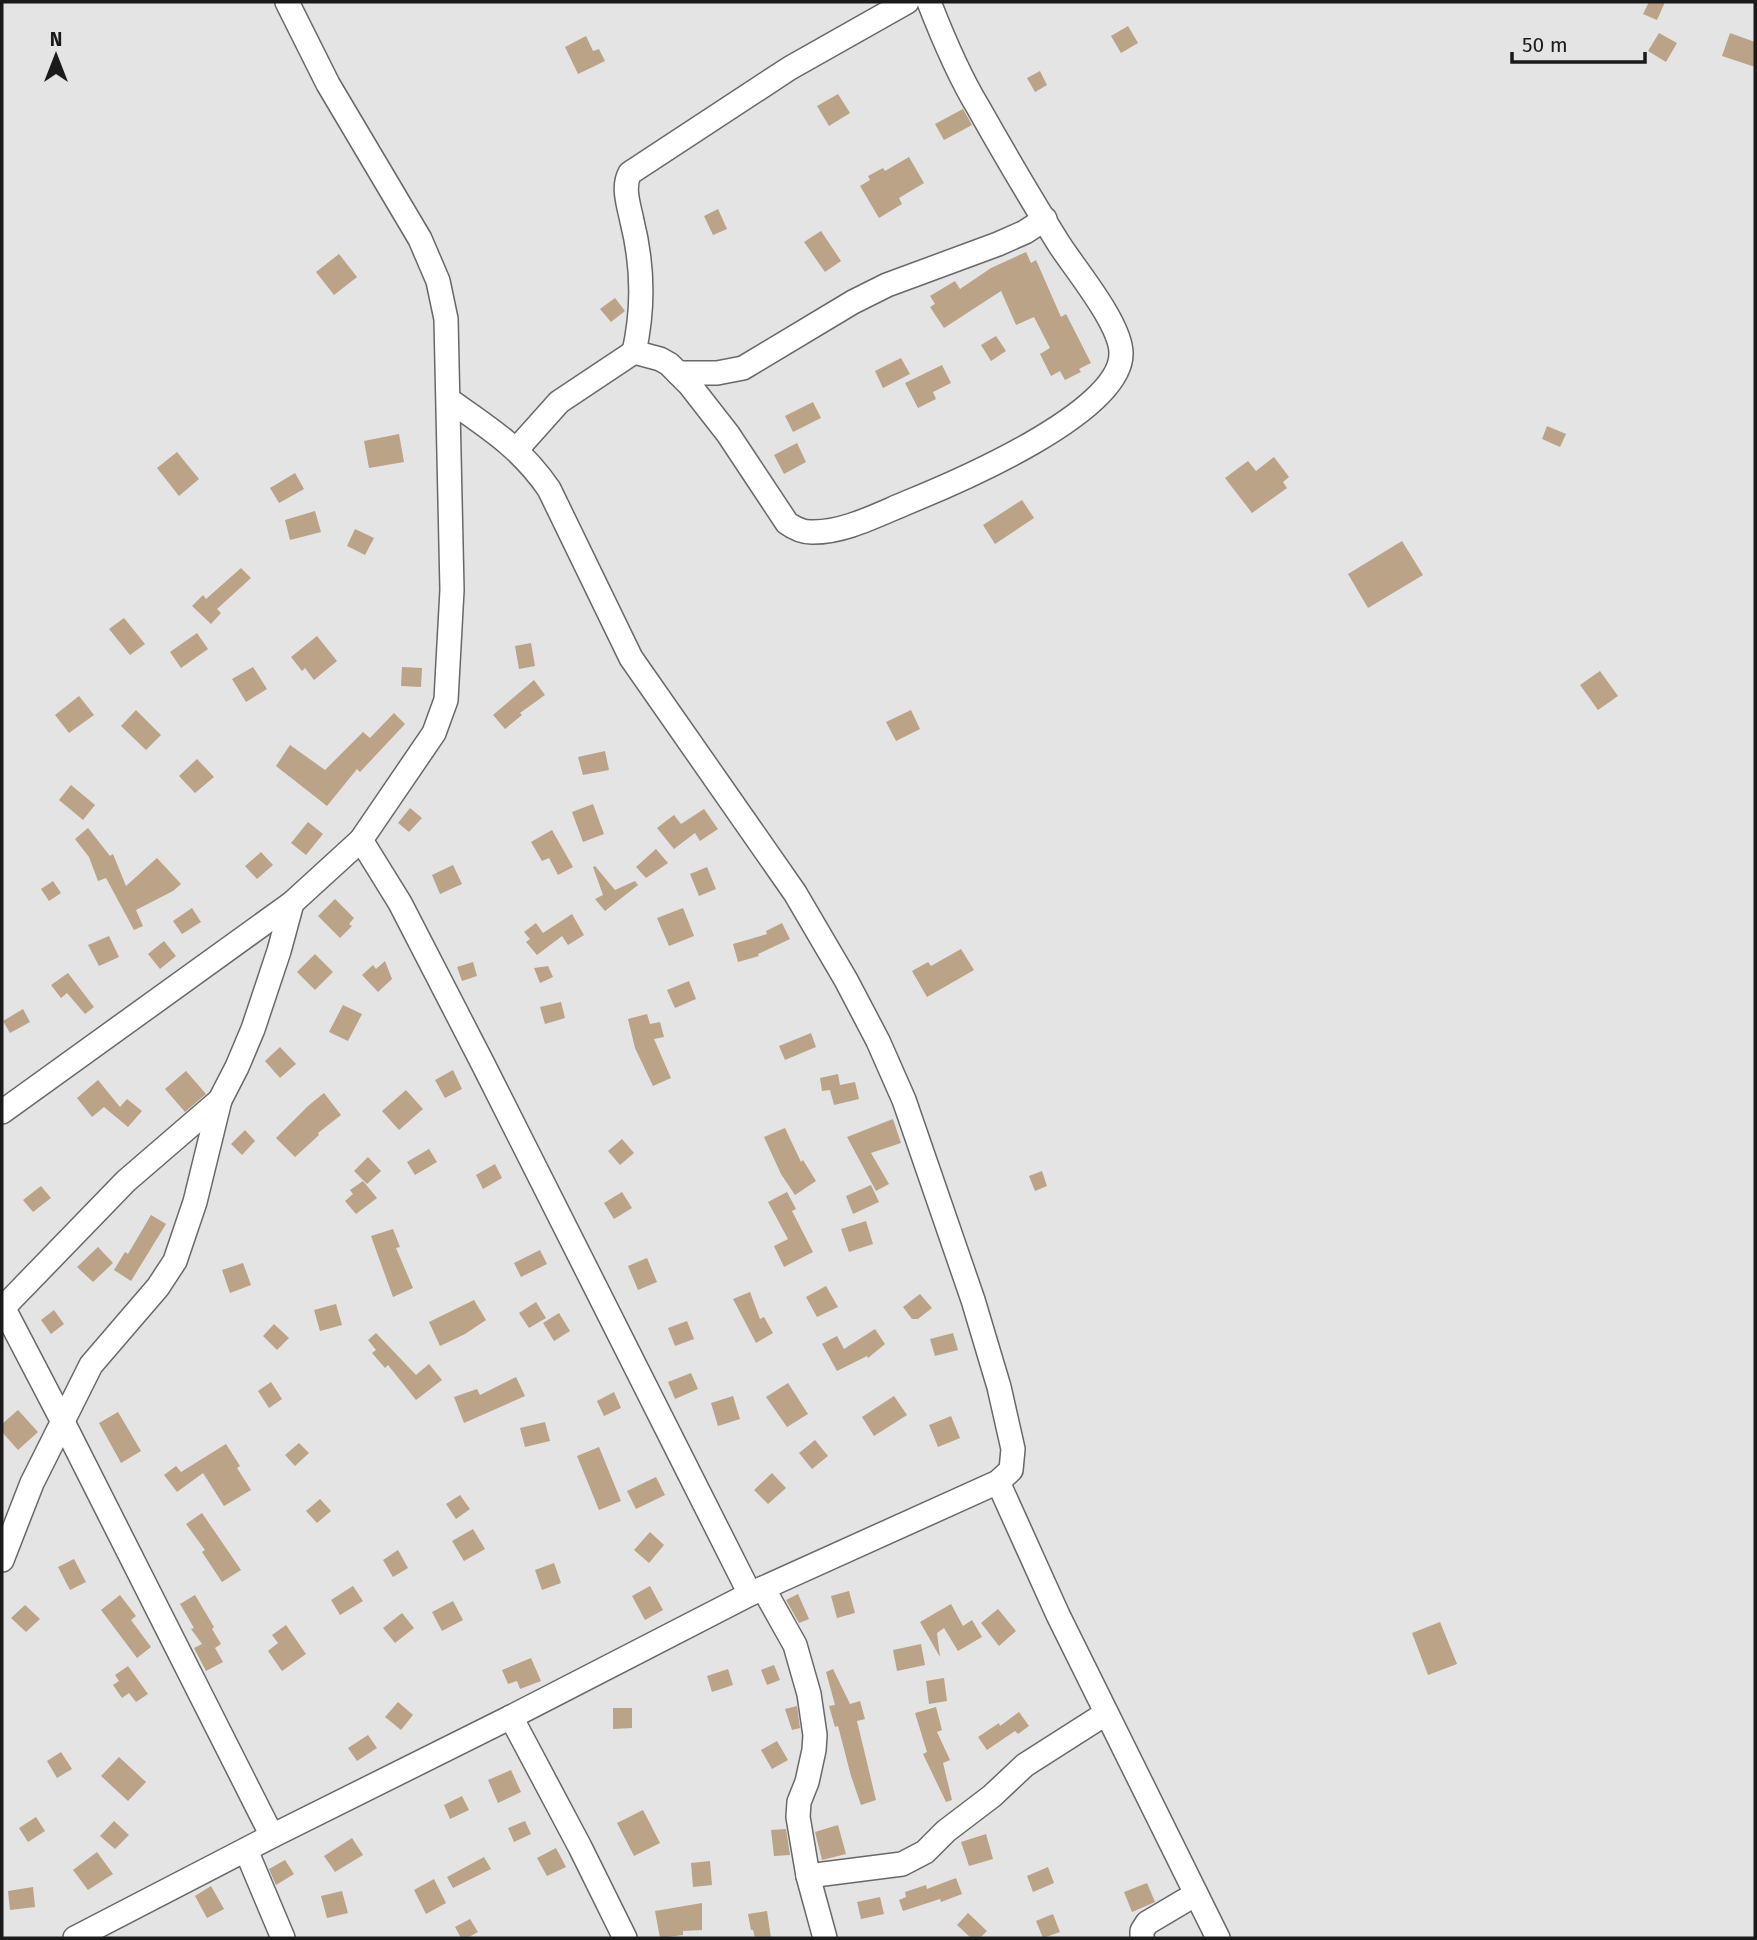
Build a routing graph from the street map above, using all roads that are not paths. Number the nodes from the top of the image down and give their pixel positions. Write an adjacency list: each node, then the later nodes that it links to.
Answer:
1 (287, 2): 7 (street)
2 (907, 2): 5 (street)
3 (929, 2): 4 (street)
4 (1045, 219): 6 (street); 6 (street)
5 (634, 352): 6 (street); 8 (street)
6 (678, 373)
7 (449, 400): 8 (street); 9 (street)
8 (517, 449): 15 (street)
9 (361, 840): 10 (street); 17 (street)
10 (292, 903): 11 (street); 12 (street)
11 (220, 1100): 13 (street); 14 (street)
12 (2, 1112)
13 (2, 1307): 14 (street)
14 (63, 1422): 16 (street); 20 (street)
15 (998, 1482): 17 (street); 18 (street)
16 (2, 1560)
17 (756, 1591): 19 (street); 22 (street)
18 (1105, 1714): 22 (street); 23 (street)
19 (510, 1717): 20 (street); 26 (street)
20 (272, 1836): 21 (street)
21 (246, 1850): 24 (street); 25 (street)
22 (808, 1876): 27 (street)
23 (1196, 1894): 28 (street); 29 (street)
24 (75, 1938)
25 (283, 1938)
26 (625, 1938)
27 (825, 1938)
28 (1142, 1938)
29 (1217, 1938)

